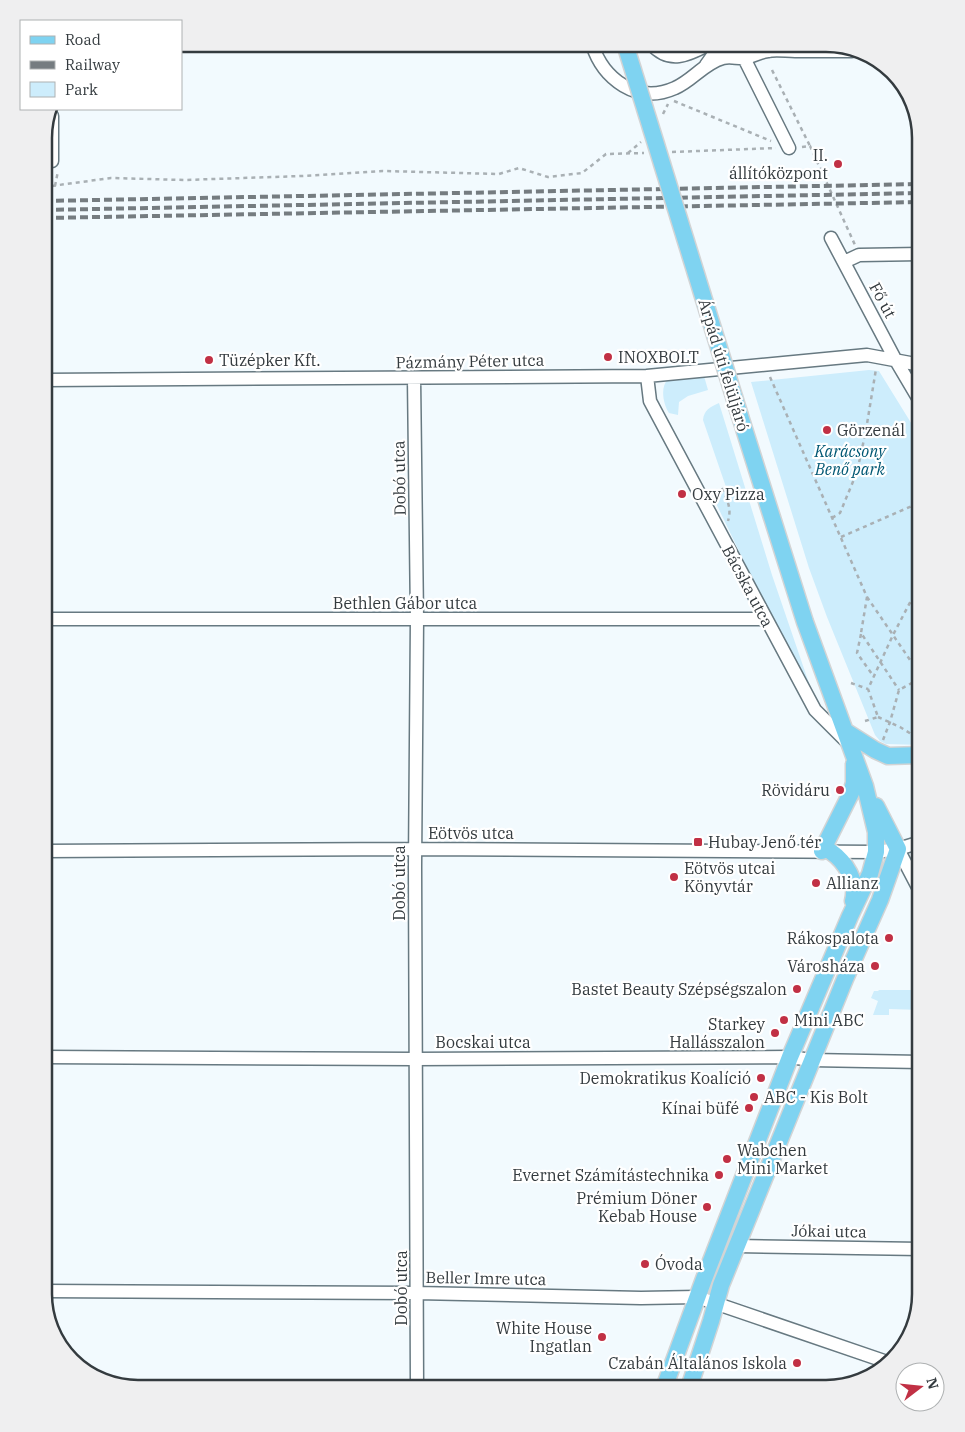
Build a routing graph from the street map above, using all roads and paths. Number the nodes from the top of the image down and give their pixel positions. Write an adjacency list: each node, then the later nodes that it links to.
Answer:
1 (595, 53): 9 (street)
2 (628, 53): 52 (main road, Árpád úti felüljáró, bridge)
3 (664, 53): 4 (street)
4 (692, 53)
5 (714, 53): 9 (street)
6 (741, 53): 8 (street)
7 (762, 53): 8 (street)
8 (744, 58): 9 (street); 13 (street)
9 (704, 67)
10 (772, 70): 12 (path)
11 (670, 100): 13 (path)
12 (810, 146): 13 (path); 18 (path)
13 (789, 148): 14 (path)
14 (665, 152)
15 (646, 153): 16 (path)
16 (53, 187)
17 (831, 238): 20 (street, Fő út)
18 (855, 246)
19 (912, 254): 20 (street)
20 (844, 262): 21 (street, Fő út)
21 (895, 359): 22 (street, Pázmány Péter utca); 24 (street, Pázmány Péter utca); 28 (street, Fő út)
22 (912, 363)
23 (876, 367): 31 (path)
24 (646, 376): 26 (street, Pázmány Péter utca); 32 (street, Bácska utca)
25 (770, 377): 31 (path)
26 (414, 378): 27 (street, Pázmány Péter utca); 37 (street, Dobó utca)
27 (53, 380)
28 (912, 388)
29 (722, 488): 32 (path)
30 (912, 506): 33 (path)
31 (832, 518): 33 (path)
32 (717, 528): 38 (street, Bácska utca)
33 (841, 537): 34 (path)
34 (867, 597): 39 (path); 40 (path)
35 (912, 598): 40 (path)
36 (53, 619): 37 (street, Bethlen Gábor utca)
37 (417, 619): 38 (street, Bethlen Gábor utca); 57 (street, Dobó utca)
38 (765, 619): 52 (street, Bácska utca)
39 (861, 633): 41 (path); 43 (path)
40 (893, 634): 41 (path); 42 (path)
41 (881, 663): 43 (path); 47 (path)
42 (912, 663)
43 (874, 677): 46 (path)
44 (912, 682): 47 (path)
45 (851, 684): 46 (path)
46 (868, 690): 48 (path)
47 (899, 690): 50 (path)
48 (878, 717): 49 (path); 50 (path)
49 (865, 721)
50 (890, 722): 51 (path); 53 (path)
51 (912, 735)
52 (849, 743): 53 (main road); 55 (main road, Bácska utca); 60 (main road)
53 (881, 753): 54 (main road)
54 (912, 755)
55 (865, 786): 58 (main road, Bácska utca); 61 (main road, Bácska utca)
56 (912, 846): 58 (street, Eötvös utca)
57 (415, 849): 59 (street, Eötvös utca); 60 (street, Eötvös utca); 66 (street, Dobó utca)
58 (898, 849): 61 (street, Eötvös utca); 62 (street, Bácska utca); 67 (main road)
59 (52, 851)
60 (826, 851): 61 (street, Eötvös utca); 63 (main road)
61 (876, 852): 63 (main road, Bácska utca)
62 (912, 876)
63 (850, 916): 65 (main road)
64 (52, 1057): 66 (street, Bocskai utca)
65 (790, 1057): 66 (street, Bocskai utca); 67 (street, Bocskai utca); 73 (main road)
66 (415, 1059): 72 (street, Dobó utca)
67 (812, 1060): 68 (street, Bocskai utca); 69 (main road)
68 (912, 1062)
69 (737, 1246): 70 (street, Jókai utca); 74 (main road)
70 (912, 1249)
71 (52, 1291): 72 (street, Beller Imre utca)
72 (417, 1293): 73 (street, Beller Imre utca); 76 (street, Dobó utca)
73 (697, 1298): 74 (street, Beller Imre utca); 77 (main road)
74 (716, 1303): 75 (street, Beller Imre utca); 78 (main road)
75 (881, 1360)
76 (417, 1379)
77 (667, 1380)
78 (692, 1380)

